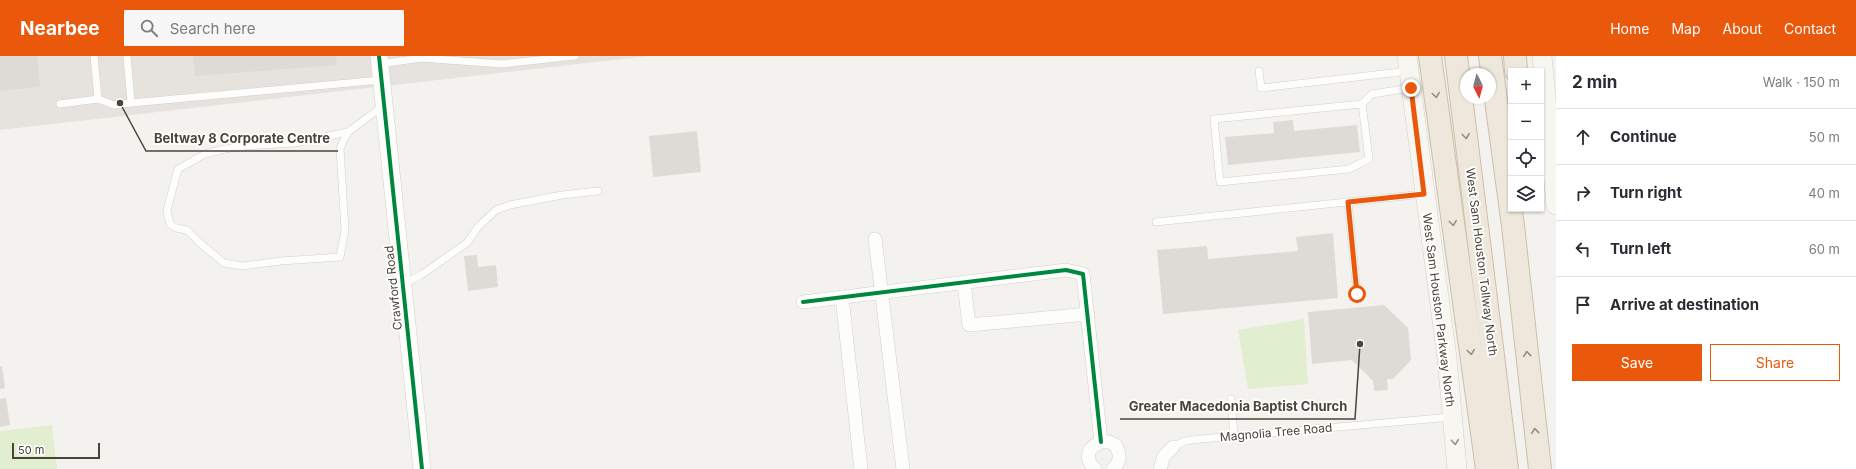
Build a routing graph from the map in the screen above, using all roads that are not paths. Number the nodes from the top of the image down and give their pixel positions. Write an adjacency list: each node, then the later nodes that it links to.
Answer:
1 (94, 56): 15 (lane)
2 (127, 56): 16 (lane)
3 (575, 56): 9 (lane)
4 (1430, 56): 48 (highway, one-way to 48)
5 (1456, 56): 49 (highway, West Sam Houston Tollway North, one-way to 49)
6 (1490, 56): 26 (highway)
7 (1515, 56): 11 (highway)
8 (1542, 56): 14 (main road)
9 (421, 57): 10 (lane)
10 (380, 67): 16 (lane); 19 (street, Crawford Road)
11 (1516, 68)
12 (1259, 71): 13 (lane)
13 (1409, 72): 18 (lane); 23 (main road, West Sam Houston Parkway North)
14 (1551, 94): 21 (main road)
15 (98, 99): 16 (lane); 17 (lane)
16 (131, 103)
17 (60, 104)
18 (1362, 104): 18 (lane)
19 (384, 105): 20 (lane); 30 (street, Crawford Road)
20 (348, 132): 20 (lane)
21 (1555, 176): 25 (main road)
22 (598, 191): 30 (lane)
23 (1424, 194): 24 (lane); 37 (main road, West Sam Houston Parkway North)
24 (1348, 202): 27 (lane); 32 (lane)
25 (1556, 205)
26 (1518, 217): 50 (highway, one-way to 26)
27 (1156, 222)
28 (875, 239): 31 (street)
29 (964, 282): 31 (street); 35 (street); 35 (street)
30 (402, 284): 41 (street, Crawford Road)
31 (882, 293): 33 (street); 43 (street)
32 (1357, 294)
33 (842, 297): 34 (street); 42 (street)
34 (803, 302)
35 (1088, 314): 39 (street)
36 (1231, 399): 38 (lane)
37 (1452, 417): 38 (lane, Magnolia Tree Road); 47 (main road, West Sam Houston Parkway North, one-way to 47)
38 (1234, 436): 40 (lane, Magnolia Tree Road)
39 (1101, 442): 44 (street); 45 (street)
40 (1173, 447): 46 (street)
41 (422, 469)
42 (861, 469)
43 (903, 469)
44 (1095, 469)
45 (1113, 469)
46 (1160, 469)
47 (1457, 469)
48 (1487, 469)
49 (1507, 469)
50 (1540, 469)

